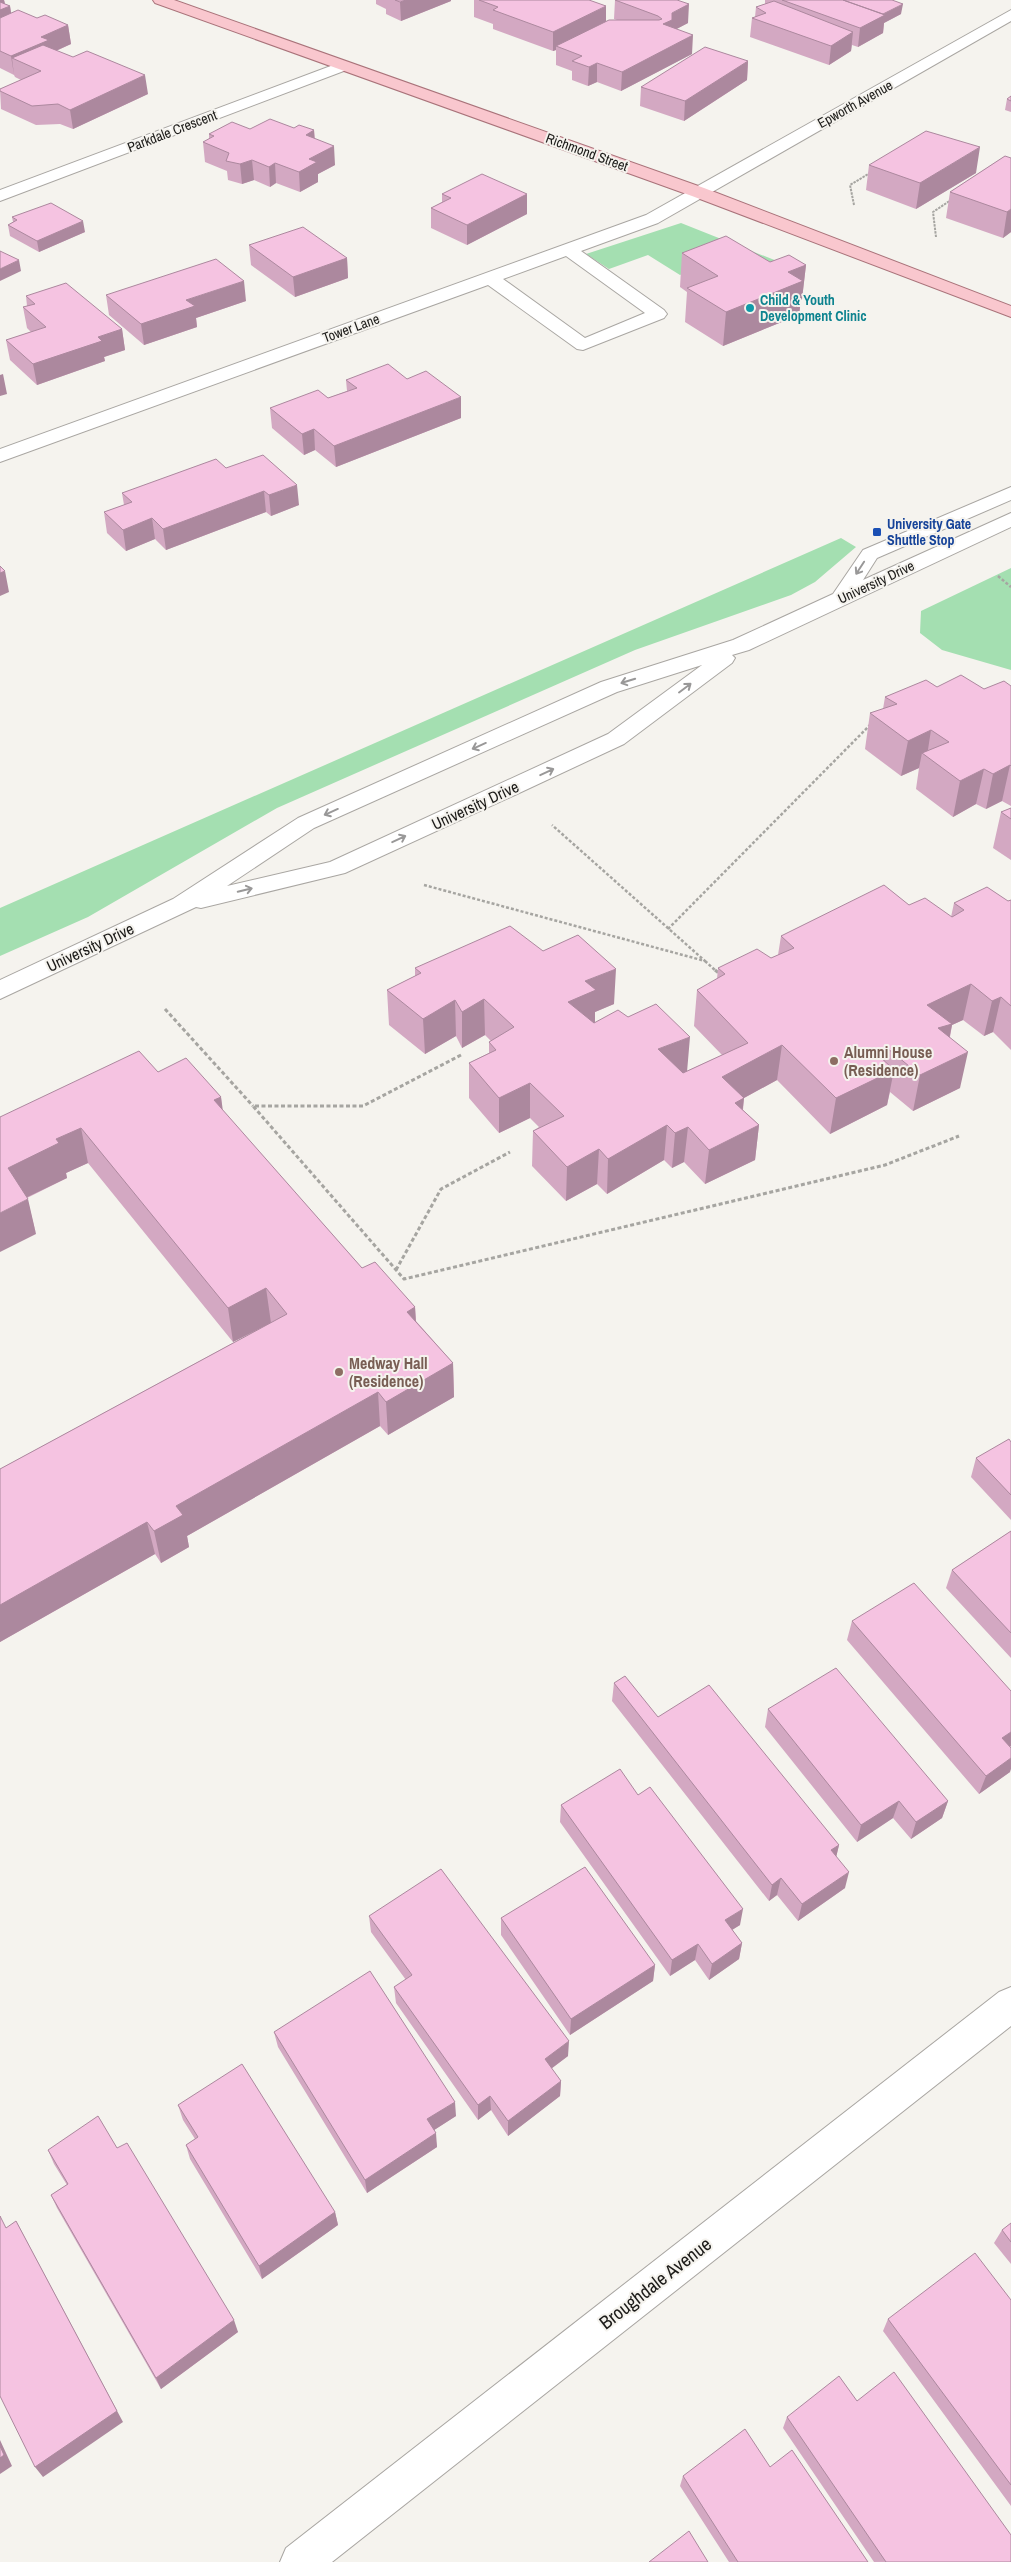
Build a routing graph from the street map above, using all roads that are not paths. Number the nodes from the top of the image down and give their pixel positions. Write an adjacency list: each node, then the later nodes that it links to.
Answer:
1 (165, 1): 3 (main road, Richmond Street)
2 (1011, 15): 4 (street, Epworth Avenue)
3 (344, 66): 4 (main road, Richmond Street); 5 (street, Parkdale Crescent)
4 (698, 192): 6 (street, Tower Lane); 8 (main road, Richmond Street)
5 (0, 196)
6 (568, 250): 7 (street, Tower Lane); 7 (street)
7 (490, 278): 9 (street, Tower Lane)
8 (1011, 312)
9 (0, 456)
10 (1011, 493): 12 (street, one-way to 12)
11 (1011, 518): 12 (street, University Drive)
12 (840, 599): 13 (street, University Drive)
13 (741, 645): 14 (street, University Drive, one-way to 14); 14 (street, University Drive, one-way to 13)
14 (181, 905): 15 (street, University Drive)
15 (0, 990)
16 (1011, 2004): 17 (street, Broughdale Avenue)
17 (300, 2562)

